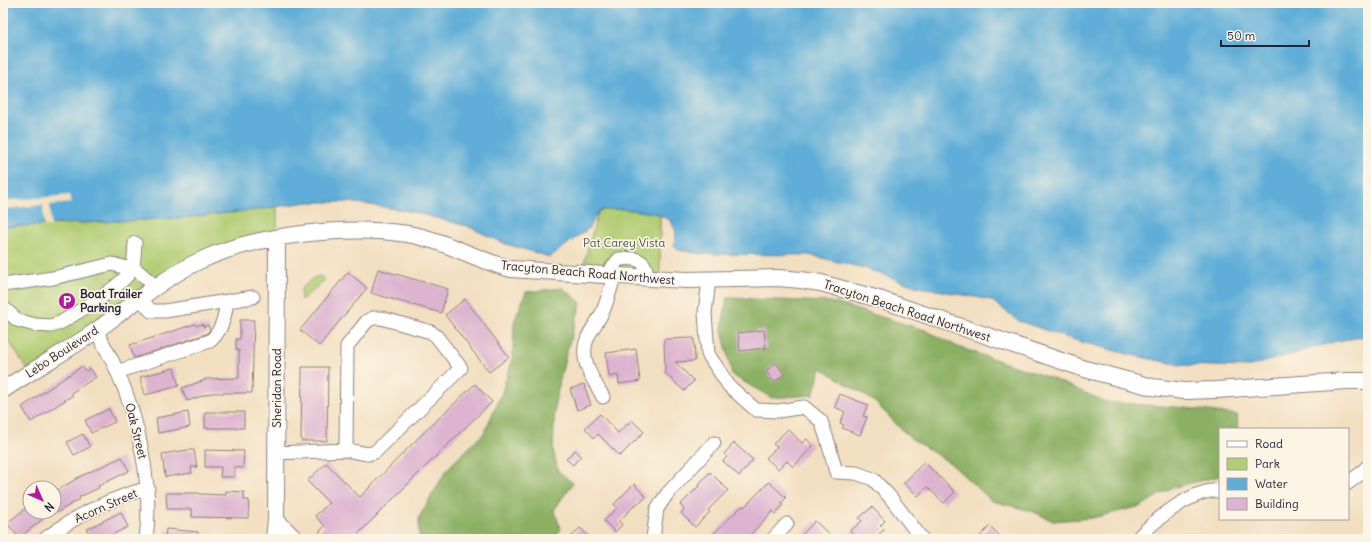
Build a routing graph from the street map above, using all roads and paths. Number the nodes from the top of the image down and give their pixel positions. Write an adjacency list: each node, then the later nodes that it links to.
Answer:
1 (277, 238): 4 (main road, Tracyton Beach Road Northwest); 7 (main road, Lebo Boulevard); 19 (main road, Sheridan Road)
2 (135, 243): 3 (street)
3 (132, 269): 6 (street); 7 (street); 11 (street)
4 (610, 275): 5 (main road, Tracyton Beach Road Northwest); 16 (street)
5 (709, 280): 14 (main road, Tracyton Beach Road Northwest); 32 (street)
6 (3, 285)
7 (156, 287): 9 (main road, Lebo Boulevard)
8 (253, 297): 10 (street)
9 (140, 298): 10 (street); 12 (main road, Lebo Boulevard)
10 (227, 301): 13 (street)
11 (3, 307)
12 (96, 330): 13 (street, Oak Street); 15 (main road, Lebo Boulevard)
13 (117, 372): 22 (street, Oak Street)
14 (1368, 381)
15 (3, 390)
16 (603, 398)
17 (714, 443): 30 (street)
18 (346, 450): 18 (street); 19 (street)
19 (276, 453): 24 (main road, Sheridan Road)
20 (1368, 466): 21 (street)
21 (1349, 481)
22 (148, 488): 26 (street, Acorn Street); 27 (street, Oak Street)
23 (1219, 491): 33 (street)
24 (276, 518): 28 (main road, Sheridan Road); 29 (street)
25 (787, 524): 31 (street)
26 (45, 539)
27 (146, 539)
28 (274, 539)
29 (297, 539)
30 (657, 539)
31 (773, 539)
32 (922, 539)
33 (1137, 539)

